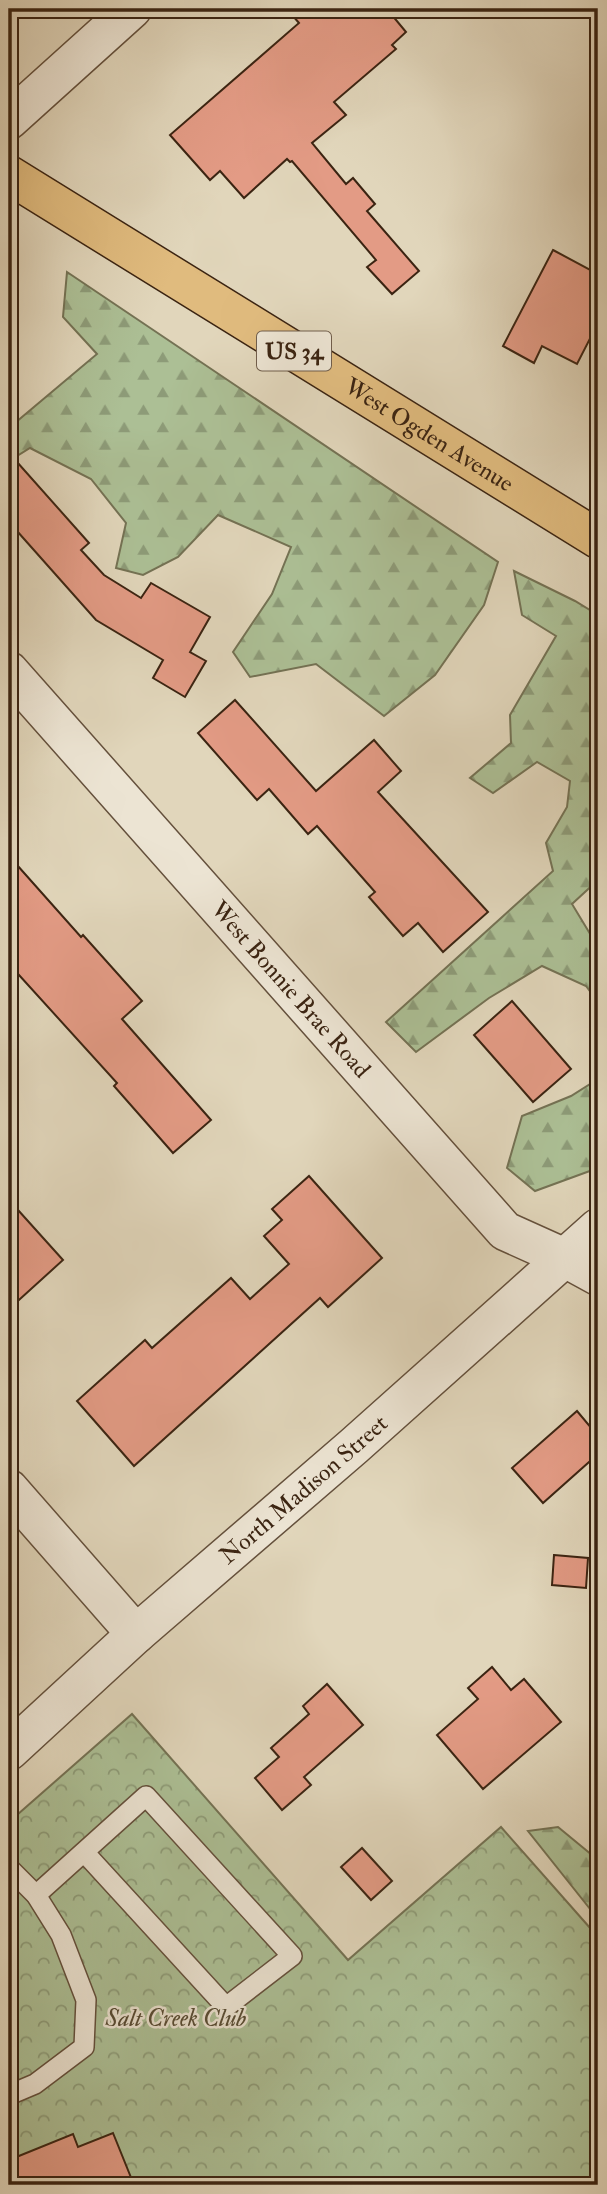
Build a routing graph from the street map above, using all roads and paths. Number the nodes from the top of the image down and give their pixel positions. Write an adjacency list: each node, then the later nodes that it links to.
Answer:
1 (132, 9): 2 (street)
2 (9, 120)
3 (9, 175): 4 (main road, West Ogden Avenue / US 34)
4 (598, 539)
5 (9, 671): 7 (street, West Bonnie Brae Road)
6 (598, 1228): 7 (street, North Madison Street)
7 (565, 1258): 8 (street, West Bonnie Brae Road); 10 (street, North Madison Street)
8 (598, 1276)
9 (9, 1489): 10 (street)
10 (136, 1634): 11 (street, North Madison Street)
11 (9, 1751)
12 (84, 1852): 12 (lane); 14 (lane)
13 (9, 1868): 14 (lane)
14 (36, 1895): 15 (lane)
15 (9, 2095)

